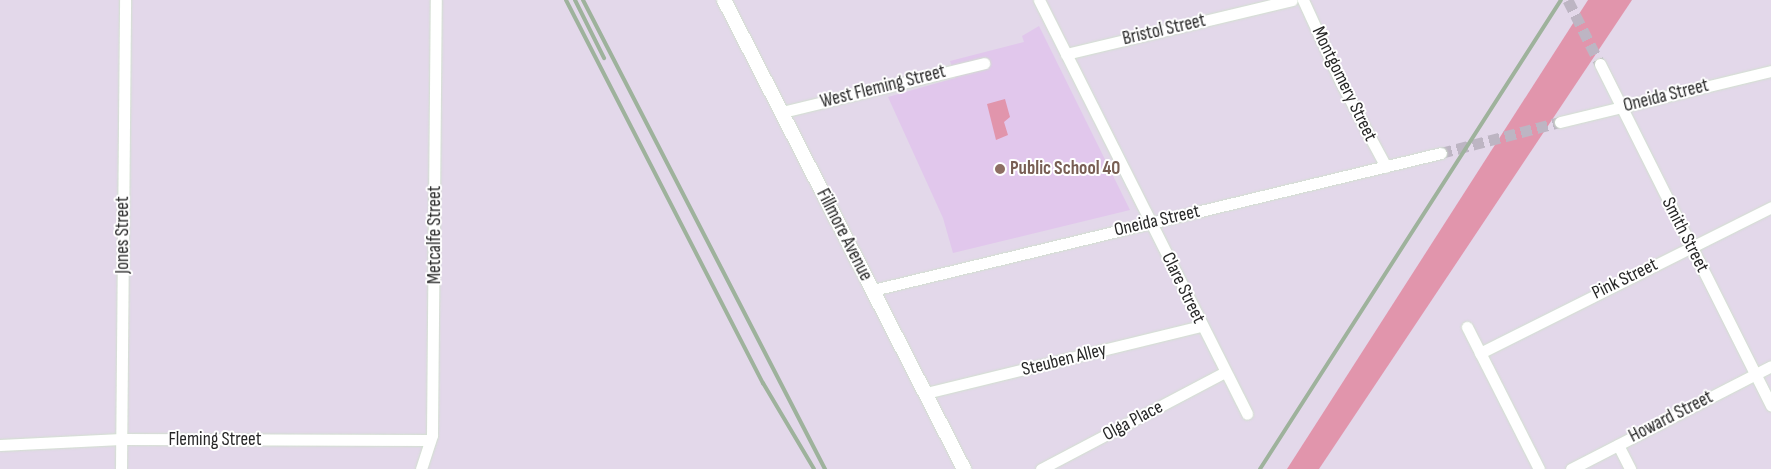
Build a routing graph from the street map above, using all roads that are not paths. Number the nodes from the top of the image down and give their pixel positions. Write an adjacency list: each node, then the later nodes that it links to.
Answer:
1 (124, 0): 29 (street, Jones Street)
2 (436, 0): 30 (street, Metcalfe Street)
3 (724, 0): 12 (street, Fillmore Avenue)
4 (1039, 0): 7 (street, Clare Street)
5 (1292, 0): 7 (street, Bristol Street)
6 (1303, 0): 15 (street, Montgomery Street)
7 (1066, 54): 17 (street, Clare Street)
8 (984, 63): 12 (street, West Fleming Street)
9 (1600, 64): 11 (street, Smith Street)
10 (1771, 71): 11 (street, Oneida Street)
11 (1621, 107): 13 (street, Oneida Street); 18 (street, Smith Street)
12 (782, 112): 19 (street, Fillmore Avenue)
13 (1560, 122)
14 (1440, 153): 15 (street, Oneida Street)
15 (1386, 167): 17 (street, Oneida Street)
16 (1771, 206): 18 (street, Pink Street)
17 (1151, 223): 19 (street, Oneida Street); 20 (street, Clare Street)
18 (1691, 247): 22 (street, Pink Street); 25 (street, Smith Street)
19 (873, 290): 26 (street, Fillmore Avenue)
20 (1201, 326): 24 (street, Clare Street); 26 (street, Steuben Alley)
21 (1467, 327): 22 (street)
22 (1480, 353): 37 (street)
23 (1771, 366): 25 (street, Howard Street)
24 (1225, 372): 28 (street, Clare Street); 36 (street, Olga Place)
25 (1755, 374): 27 (street, Smith Street); 32 (street, Howard Street)
26 (926, 393): 35 (street, Fillmore Avenue)
27 (1771, 406)
28 (1247, 414)
29 (121, 439): 30 (street, Fleming Street); 31 (street, Fleming Street); 33 (street, Jones Street)
30 (430, 440): 34 (street, Metcalfe Street)
31 (0, 444)
32 (1618, 445): 38 (street, Howard Street); 39 (street)
33 (121, 469)
34 (421, 469)
35 (964, 469)
36 (1041, 469)
37 (1539, 469)
38 (1571, 469)
39 (1630, 469)

